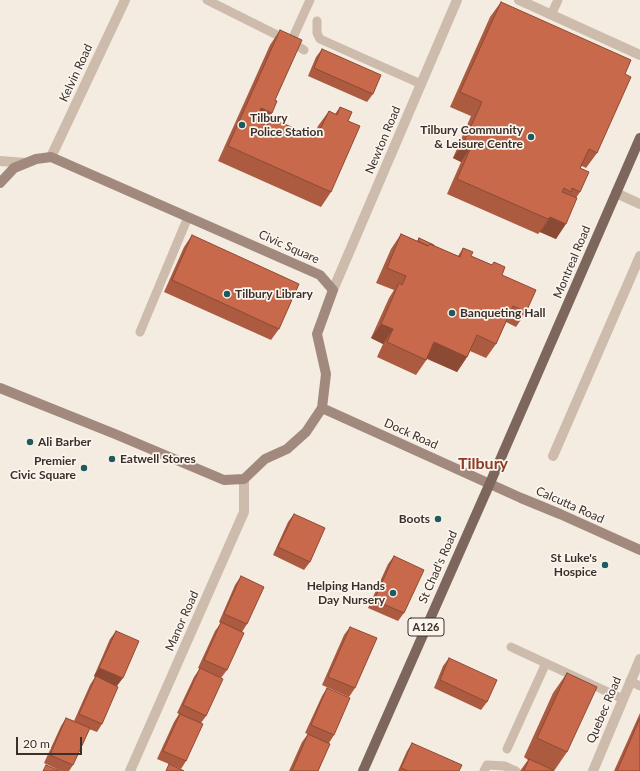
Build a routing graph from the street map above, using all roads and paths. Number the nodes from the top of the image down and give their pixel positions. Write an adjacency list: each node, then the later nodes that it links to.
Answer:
1 (125, 0): 14 (street, Kelvin Road)
2 (207, 0): 9 (lane)
3 (310, 0): 9 (lane)
4 (457, 0): 12 (street, Newton Road)
5 (519, 0): 7 (street)
6 (558, 0): 7 (lane)
7 (551, 15): 11 (street)
8 (317, 21): 12 (lane)
9 (291, 42): 10 (lane)
10 (304, 50)
11 (640, 55)
12 (421, 84): 22 (street, Newton Road)
13 (640, 138): 18 (main road, Montreal Road / A126)
14 (51, 157): 16 (street); 20 (street, Civic Square)
15 (0, 161): 16 (street)
16 (26, 163): 17 (street)
17 (0, 183)
18 (616, 193): 19 (street); 28 (main road, Montreal Road / A126)
19 (640, 204)
20 (188, 217): 22 (street, Civic Square); 23 (lane)
21 (640, 256): 26 (street)
22 (334, 290): 25 (street)
23 (140, 332)
24 (0, 388): 27 (street)
25 (322, 408): 27 (street); 28 (street, Dock Road)
26 (553, 456)
27 (244, 479): 37 (street, Manor Road)
28 (490, 483): 29 (street, Calcutta Road); 38 (main road, St Chad's Road / A126)
29 (640, 550)
30 (511, 647): 32 (lane)
31 (640, 659): 33 (street, Quebec Road)
32 (546, 663): 35 (lane); 36 (lane)
33 (630, 681): 34 (lane); 35 (street, Quebec Road)
34 (640, 686)
35 (623, 699): 41 (street, Quebec Road)
36 (507, 749)
37 (130, 771)
38 (363, 771)
39 (484, 771): 40 (lane)
40 (516, 771)
41 (592, 771)

